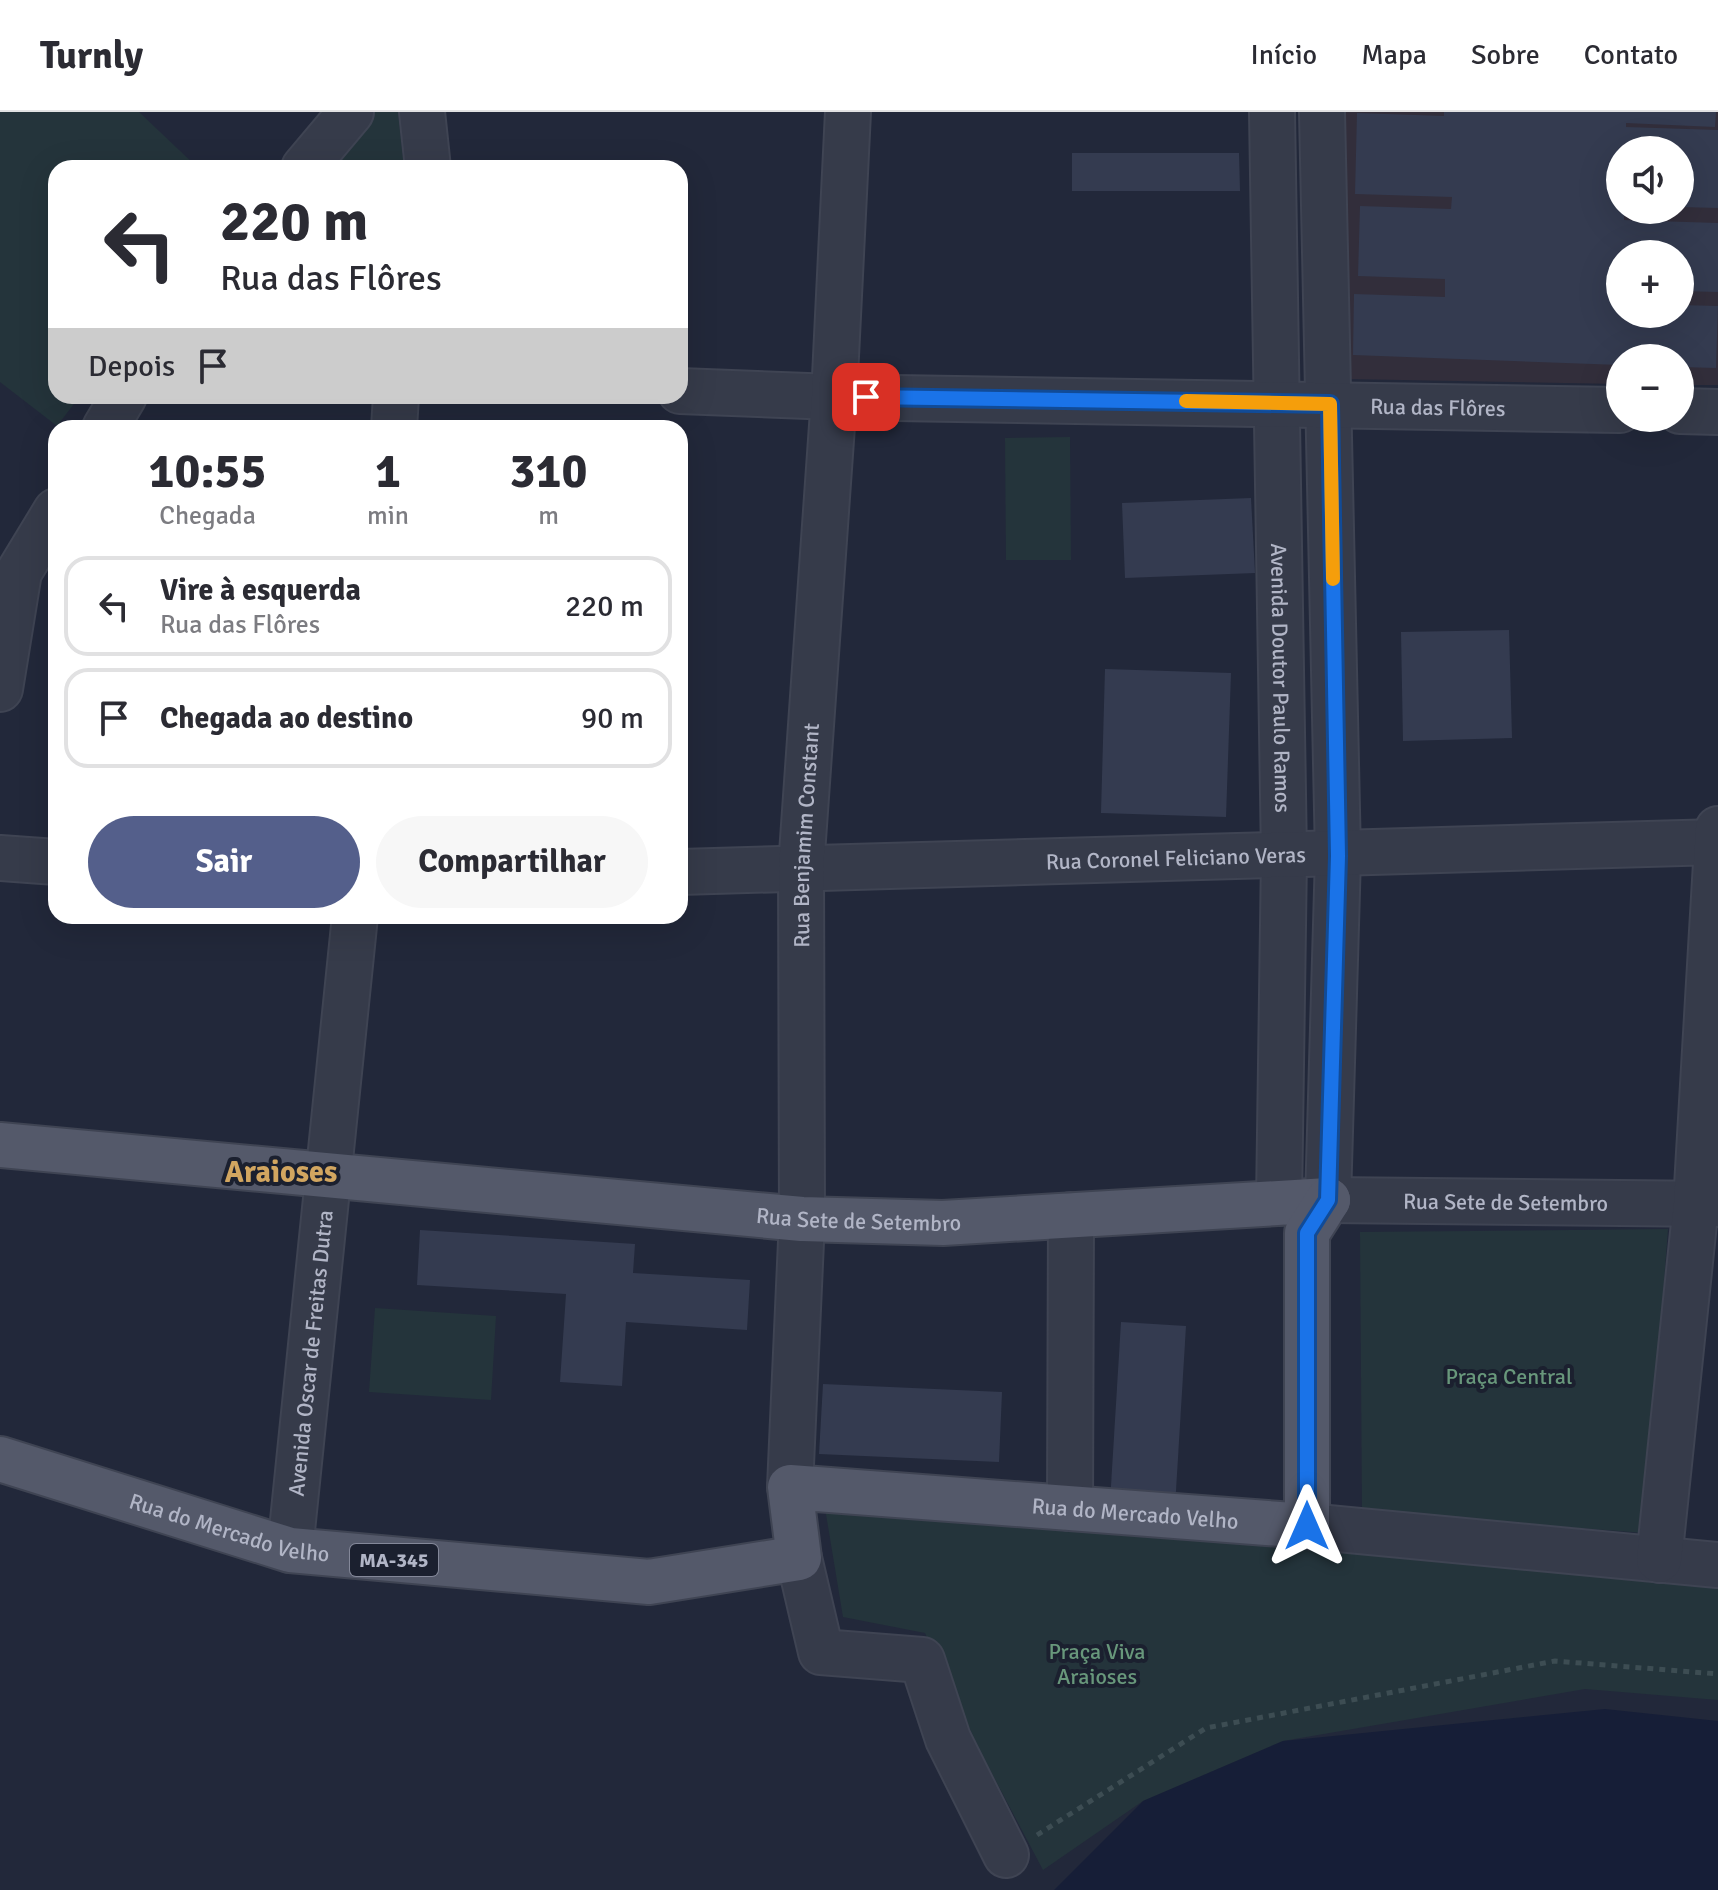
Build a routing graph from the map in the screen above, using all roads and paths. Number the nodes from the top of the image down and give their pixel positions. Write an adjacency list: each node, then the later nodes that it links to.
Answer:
1 (351, 112): 6 (street)
2 (422, 112): 7 (street)
3 (848, 112): 9 (street, Rua Benjamim Constant)
4 (1272, 112): 10 (street, Avenida Doutor Paulo Ramos)
5 (1322, 112): 11 (street, Avenida Doutor Paulo Ramos)
6 (311, 160)
7 (427, 160)
8 (688, 391): 9 (street, Rua das Flôres)
9 (834, 397): 10 (street, Rua das Flôres); 23 (street, Rua Benjamim Constant)
10 (1275, 403): 11 (street, Rua das Flôres); 19 (street, Avenida Doutor Paulo Ramos)
11 (1330, 404): 12 (street, Rua das Flôres); 20 (street, Avenida Doutor Paulo Ramos)
12 (1606, 410)
13 (1694, 411): 14 (street)
14 (1718, 412)
15 (48, 524): 16 (street)
16 (0, 689)
17 (1718, 829): 18 (street)
18 (1718, 842): 20 (street, Rua Coronel Feliciano Veras); 28 (street)
19 (1284, 856): 20 (street, Rua Coronel Feliciano Veras); 23 (street, Rua Coronel Feliciano Veras); 29 (street, Avenida Doutor Paulo Ramos)
20 (1338, 856): 29 (street, Avenida Doutor Paulo Ramos)
21 (0, 858): 22 (street)
22 (48, 861)
23 (801, 868): 24 (street, Rua Coronel Feliciano Veras); 31 (street, Rua Benjamim Constant)
24 (688, 872)
25 (354, 924): 27 (street, Avenida Oscar de Freitas Dutra)
26 (0, 1145): 27 (main road, Rua Sete de Setembro)
27 (326, 1176): 31 (main road, Rua Sete de Setembro); 36 (street, Avenida Oscar de Freitas Dutra)
28 (1707, 1204): 29 (street, Rua Sete de Setembro); 38 (street)
29 (1305, 1212): 30 (main road, Rua Sete de Setembro); 35 (main road, Avenida Doutor Paulo Ramos)
30 (1071, 1215): 31 (main road, Rua Sete de Setembro); 34 (street)
31 (802, 1219): 33 (street, Rua Benjamim Constant)
32 (0, 1459): 36 (main road, Rua do Mercado Velho / MA-345)
33 (790, 1487): 34 (main road, Rua do Mercado Velho); 37 (main road, Rua Benjamim Constant)
34 (1070, 1508): 35 (main road, Rua do Mercado Velho)
35 (1307, 1526): 38 (street, Rua do Mercado Velho)
36 (290, 1550): 37 (main road, Rua do Mercado Velho / MA-345)
37 (799, 1558): 41 (street)
38 (1659, 1560): 39 (street, Rua do Mercado Velho)
39 (1718, 1565)
40 (1718, 1674): 41 (path)
41 (1006, 1855)

